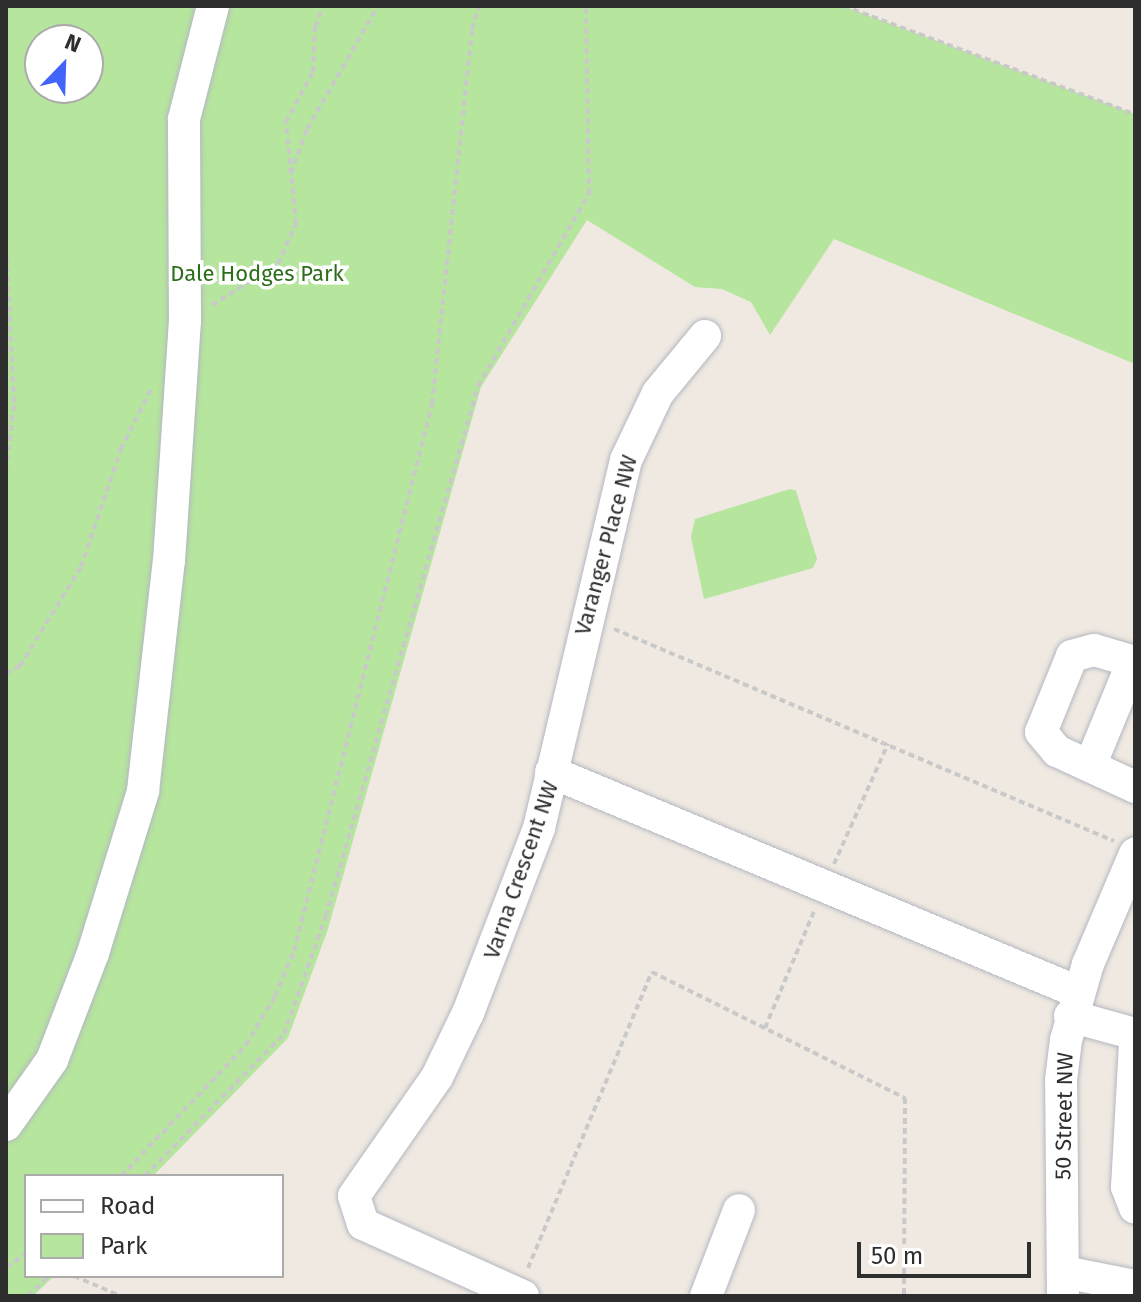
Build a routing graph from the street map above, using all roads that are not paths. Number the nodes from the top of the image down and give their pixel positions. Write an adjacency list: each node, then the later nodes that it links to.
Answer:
1 (213, 6): 11 (street)
2 (705, 336): 5 (street, Varanger Place NW)
3 (1134, 661): 4 (street); 4 (street)
4 (1090, 766): 6 (street)
5 (551, 772): 8 (street, Varna Crescent NW); 16 (street, Varna Crescent NW)
6 (1135, 787)
7 (1126, 848): 8 (street, 50 Street NW)
8 (1074, 1004): 9 (street, Varna Crescent NW); 14 (street, 50 Street NW)
9 (1135, 1034)
10 (1135, 1044): 12 (street)
11 (6, 1125)
12 (1135, 1208)
13 (739, 1210): 17 (street)
14 (1064, 1284): 15 (street)
15 (1135, 1286)
16 (520, 1295)
17 (706, 1296)

